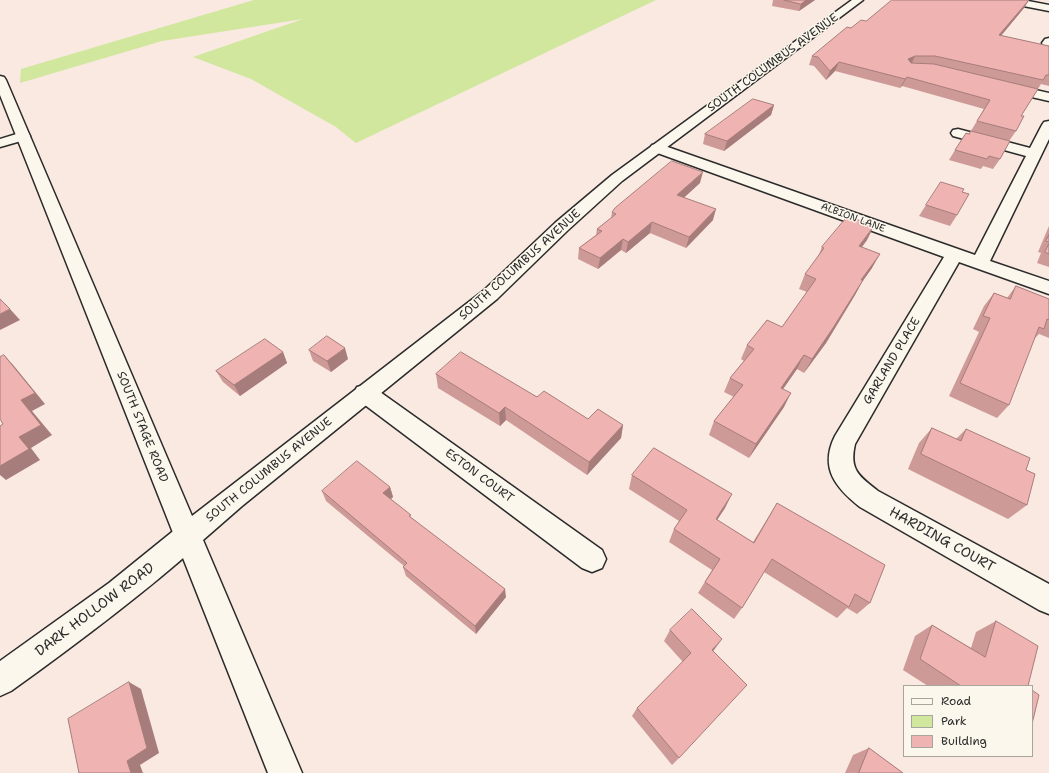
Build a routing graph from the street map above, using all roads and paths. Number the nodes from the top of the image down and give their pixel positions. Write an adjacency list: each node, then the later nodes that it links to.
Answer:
1 (858, 0): 11 (main road, SOUTH COLUMBUS AVENUE)
2 (1008, 0): 3 (main road)
3 (1049, 8)
4 (0, 80): 9 (main road, SOUTH STAGE ROAD)
5 (997, 85): 6 (main road)
6 (1049, 97)
7 (1049, 125): 12 (main road)
8 (958, 133): 12 (main road)
9 (23, 136): 10 (main road); 18 (main road, SOUTH STAGE ROAD)
10 (0, 143)
11 (657, 148): 13 (main road, ALBION LANE); 16 (main road, SOUTH COLUMBUS AVENUE)
12 (1034, 154): 14 (main road)
13 (955, 254): 14 (main road, ALBION LANE); 17 (main road, GARLAND PLACE)
14 (980, 263): 15 (main road, ALBION LANE)
15 (1049, 288)
16 (366, 393): 18 (main road, SOUTH COLUMBUS AVENUE); 19 (main road, ESTON COURT)
17 (842, 471): 20 (main road, HARDING COURT)
18 (187, 537): 21 (main road, DARK HOLLOW ROAD); 22 (main road, SOUTH STAGE ROAD)
19 (592, 559)
20 (1049, 600)
21 (0, 680)
22 (286, 773)

